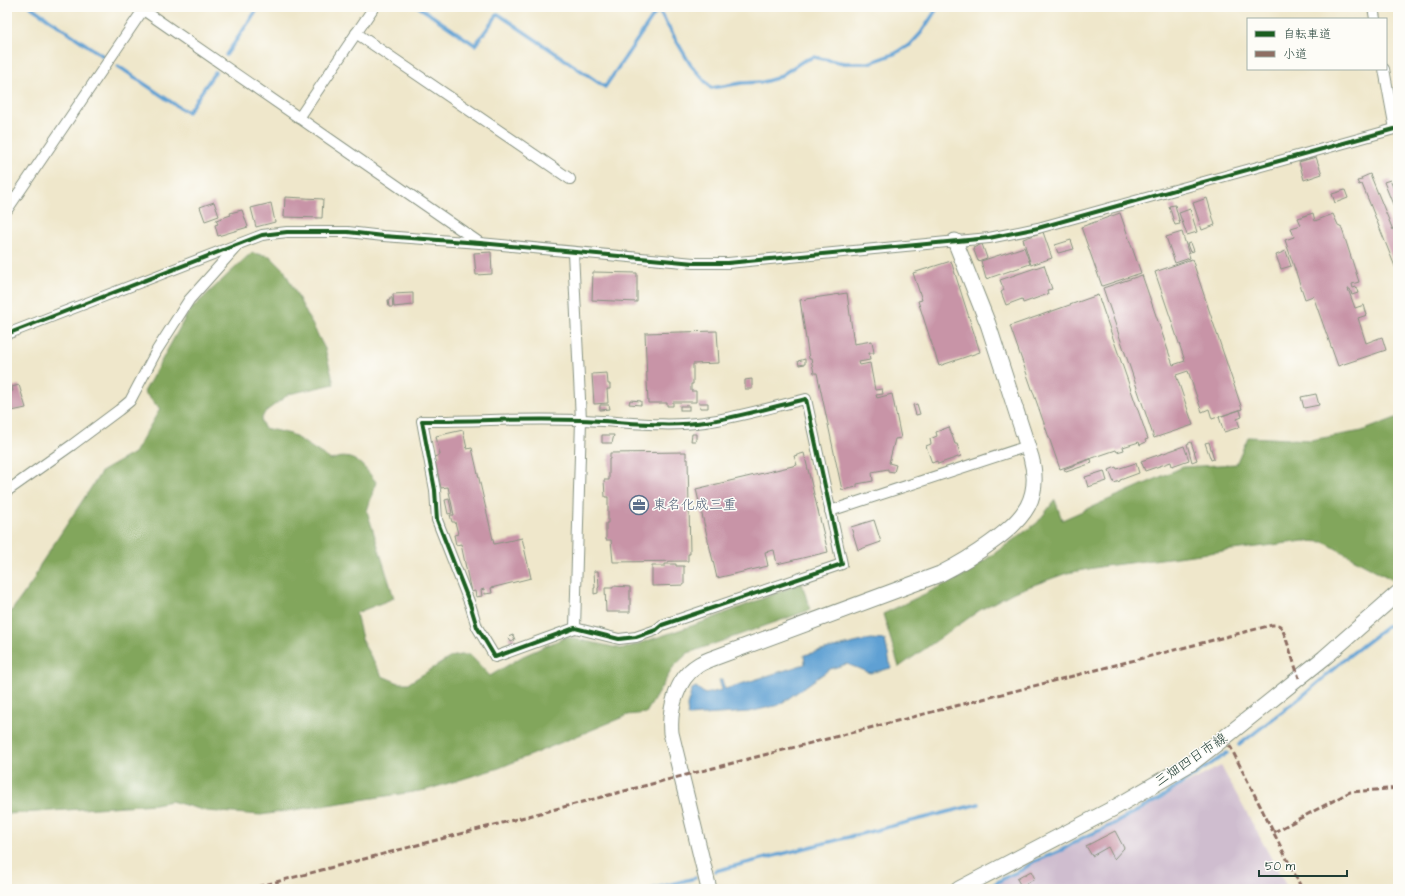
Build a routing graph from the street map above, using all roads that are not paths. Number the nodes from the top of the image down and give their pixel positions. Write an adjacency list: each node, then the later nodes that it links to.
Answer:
1 (374, 7): 5 (street)
2 (1373, 7): 4 (street)
3 (143, 8): 7 (street); 10 (street)
4 (1375, 18)
5 (356, 34): 7 (street); 9 (street)
6 (1384, 70): 8 (street)
7 (299, 118): 12 (street)
8 (1396, 129): 11 (street)
9 (570, 179)
10 (7, 210)
11 (955, 241): 14 (street); 17 (street)
12 (480, 243): 13 (street); 14 (street)
13 (240, 244): 15 (street); 18 (street)
14 (573, 252): 16 (street)
15 (7, 334)
16 (580, 420): 19 (street); 21 (street); 21 (street)
17 (1028, 446): 19 (street); 22 (street)
18 (7, 491)
19 (830, 511): 21 (street)
20 (1398, 593): 23 (street, 三畑四日市線)
21 (575, 628)
22 (709, 889)
23 (959, 889)

